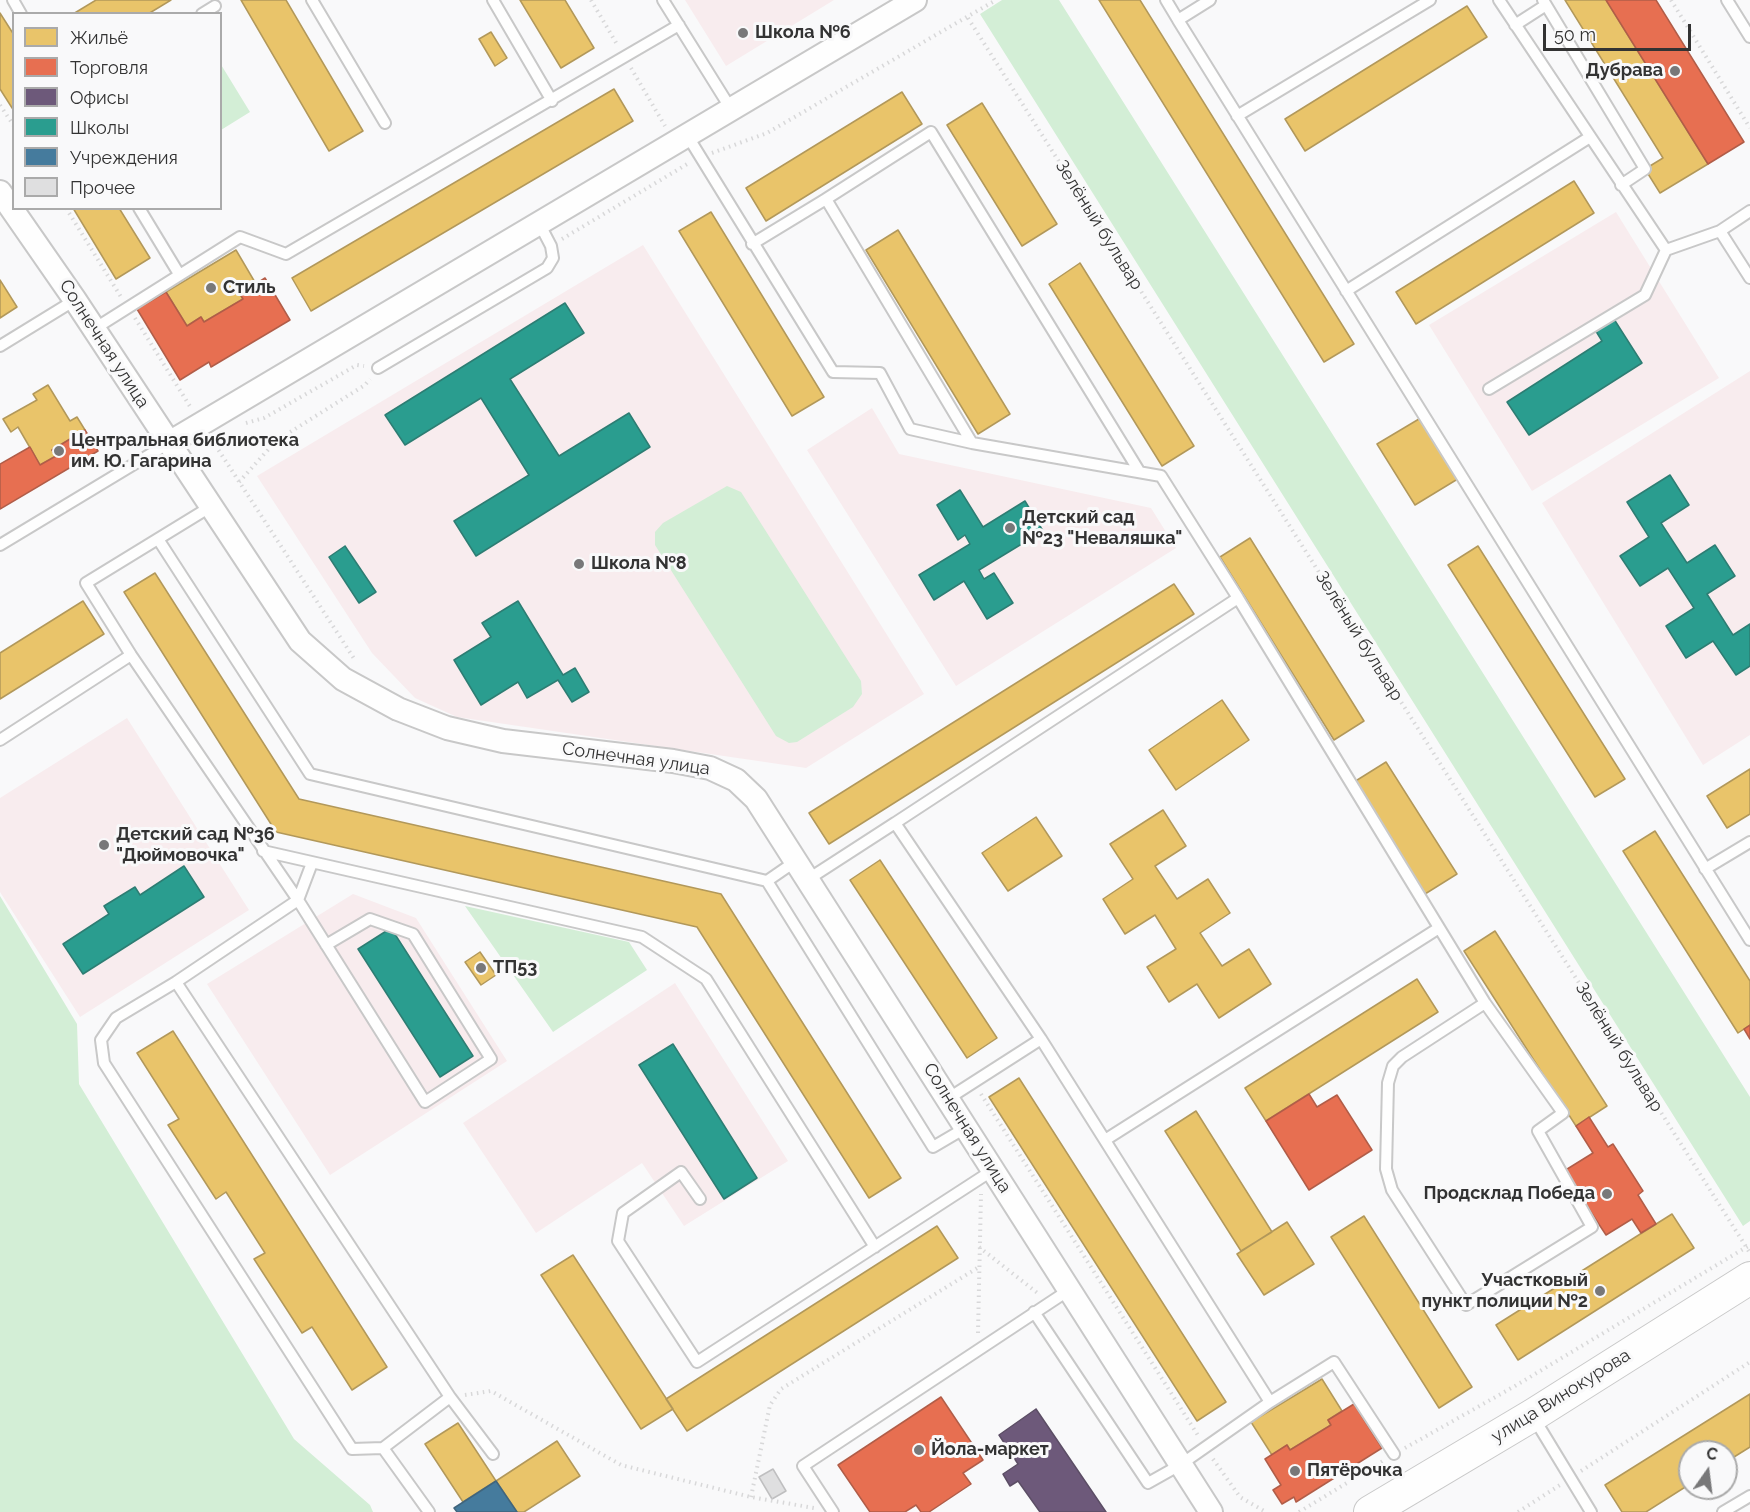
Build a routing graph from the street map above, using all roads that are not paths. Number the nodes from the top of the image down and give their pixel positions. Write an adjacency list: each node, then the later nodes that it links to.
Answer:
1 (312, 0): 20 (lane)
2 (493, 0): 17 (lane)
3 (663, 0): 14 (lane)
4 (915, 0): 18 (street)
5 (1166, 0): 13 (lane)
6 (1210, 0): 13 (lane)
7 (1430, 0): 19 (lane)
8 (1499, 0): 15 (lane)
9 (1727, 0): 16 (lane)
10 (1544, 2): 15 (lane); 23 (lane)
11 (215, 6): 12 (lane)
12 (205, 12)
13 (1178, 20): 19 (lane)
14 (679, 25): 17 (lane); 18 (lane)
15 (1515, 25): 22 (lane)
16 (1750, 37)
17 (552, 101): 34 (lane)
18 (731, 109): 21 (street)
19 (1237, 116): 36 (lane)
20 (385, 123)
21 (687, 135): 30 (street); 32 (lane)
22 (1590, 137): 23 (lane); 36 (lane)
23 (1621, 185): 33 (lane)
24 (0, 192): 26 (street, Солнечная улица)
25 (826, 198): 32 (lane); 43 (lane); 44 (lane)
26 (12, 209)
27 (12, 210): 37 (street, Солнечная улица)
28 (140, 210): 34 (lane)
29 (1750, 211): 31 (lane)
30 (539, 223): 40 (lane); 42 (street)
31 (1720, 231): 33 (lane); 35 (lane)
32 (752, 244): 43 (lane)
33 (1666, 250): 41 (lane)
34 (179, 274): 38 (lane)
35 (1750, 278)
36 (1346, 291): 56 (lane)
37 (75, 300): 38 (street, Солнечная улица); 39 (lane)
38 (94, 329): 42 (street, Солнечная улица)
39 (0, 346)
40 (378, 368)
41 (1489, 389)
42 (169, 443): 45 (street, Солнечная улица); 47 (lane)
43 (972, 443): 44 (lane)
44 (1139, 471): 48 (lane)
45 (210, 507): 46 (lane); 55 (street, Солнечная улица)
46 (158, 539): 49 (lane); 57 (lane)
47 (0, 545)
48 (1238, 598): 51 (lane); 59 (lane)
49 (131, 655): 50 (lane); 53 (lane)
50 (0, 740)
51 (895, 823): 55 (lane); 64 (lane)
52 (1750, 842): 56 (lane)
53 (263, 851): 54 (lane); 58 (lane)
54 (312, 863): 58 (lane); 70 (lane)
55 (804, 869): 57 (lane); 65 (street, Солнечная улица)
56 (1705, 869): 60 (lane)
57 (767, 881): 66 (lane)
58 (298, 900): 61 (lane); 62 (lane)
59 (1438, 928): 63 (lane); 67 (lane)
60 (1750, 940)
61 (326, 945): 61 (lane)
62 (176, 982): 75 (lane); 78 (lane)
63 (1485, 1003): 63 (lane)
64 (1041, 1039): 65 (lane); 67 (lane)
65 (949, 1098): 66 (street, Солнечная улица)
66 (967, 1127): 68 (street, Солнечная улица)
67 (1105, 1140): 76 (lane)
68 (987, 1174): 70 (lane); 73 (street, Солнечная улица)
69 (700, 1199): 70 (lane)
70 (875, 1247)
71 (1750, 1278): 77 (main road, улица Винокурова)
72 (1750, 1295): 77 (main road, улица Винокурова)
73 (1059, 1296): 74 (lane); 81 (street, Солнечная улица)
74 (1034, 1312): 81 (lane); 84 (lane)
75 (450, 1397): 78 (lane); 79 (lane)
76 (1270, 1402): 80 (lane); 81 (lane)
77 (1537, 1421): 86 (main road, улица Винокурова); 87 (main road, улица Винокурова); 88 (lane)
78 (383, 1448): 83 (lane)
79 (493, 1454)
80 (1394, 1454)
81 (1180, 1465): 85 (street, Солнечная улица)
82 (1750, 1496): 89 (lane)
83 (429, 1512)
84 (833, 1512)
85 (1211, 1512)
86 (1370, 1512)
87 (1403, 1512)
88 (1592, 1512)
89 (1724, 1512)

